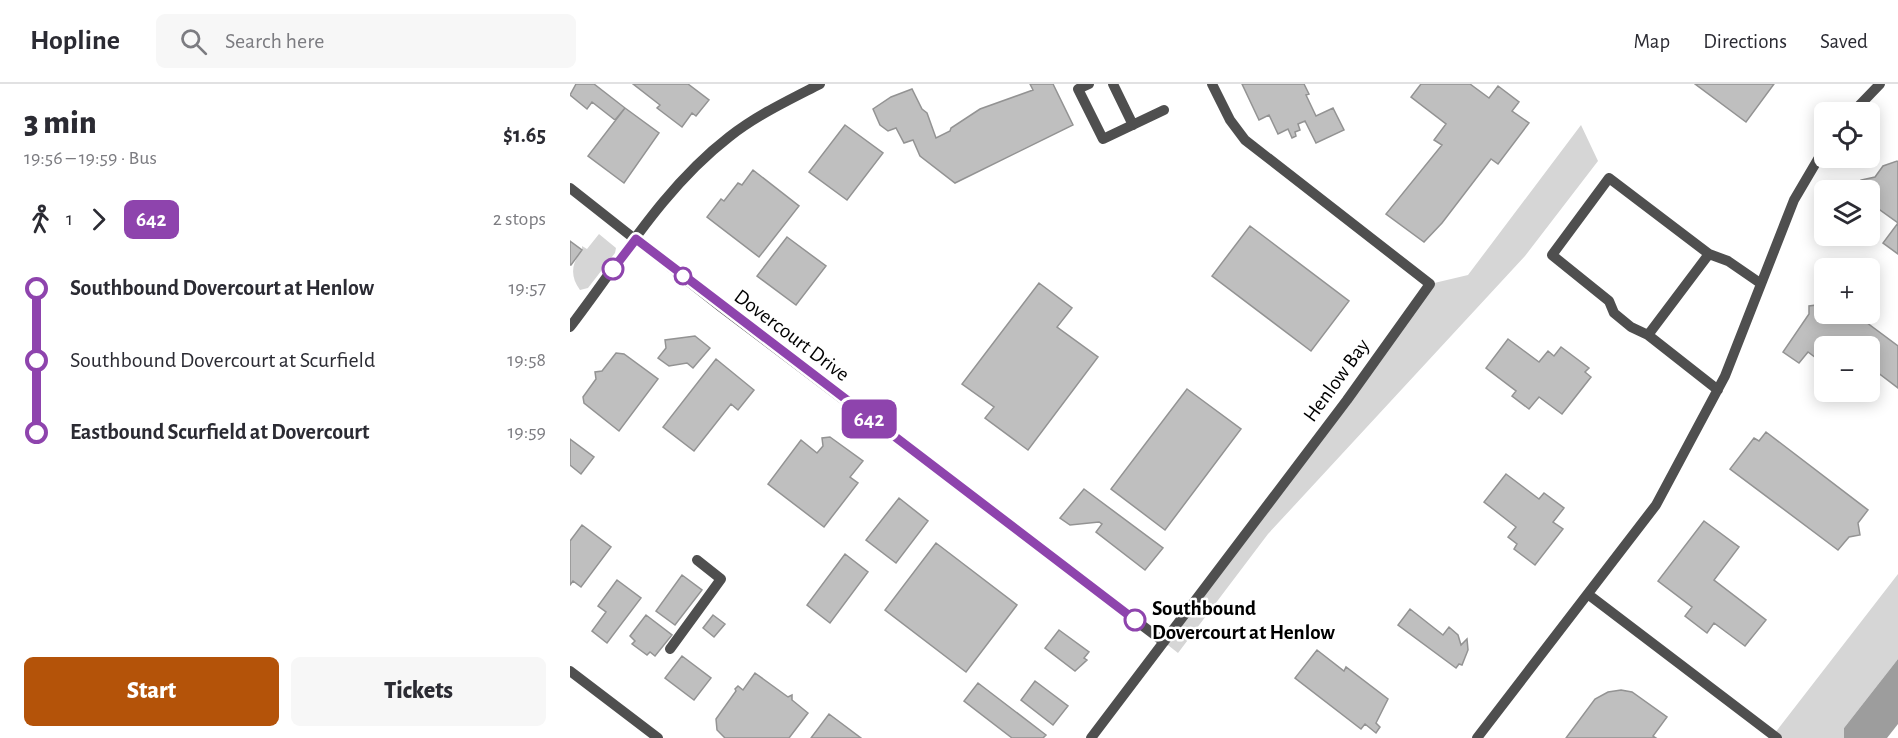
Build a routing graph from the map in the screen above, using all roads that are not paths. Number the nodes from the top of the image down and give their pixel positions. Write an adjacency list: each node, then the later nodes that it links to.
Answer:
1 (820, 84): 11 (street)
2 (1089, 84): 8 (street)
3 (1113, 84): 8 (street)
4 (1212, 84): 19 (street, Henlow Bay)
5 (1880, 84): 6 (street)
6 (1863, 102)
7 (1164, 110): 8 (street)
8 (1133, 125)
9 (1814, 166): 13 (street)
10 (570, 188): 11 (street, Dovercourt Drive)
11 (636, 239): 14 (street); 19 (street, Dovercourt Drive)
12 (1709, 254): 13 (street); 15 (street); 15 (street)
13 (1761, 283): 16 (street)
14 (570, 327)
15 (1648, 335): 16 (street)
16 (1718, 390): 18 (street)
17 (697, 560): 20 (street)
18 (1588, 595): 24 (street); 25 (street)
19 (1164, 642): 23 (street, Henlow Bay)
20 (670, 649)
21 (570, 671): 22 (street)
22 (658, 738)
23 (1091, 738)
24 (1477, 738)
25 (1777, 738)

